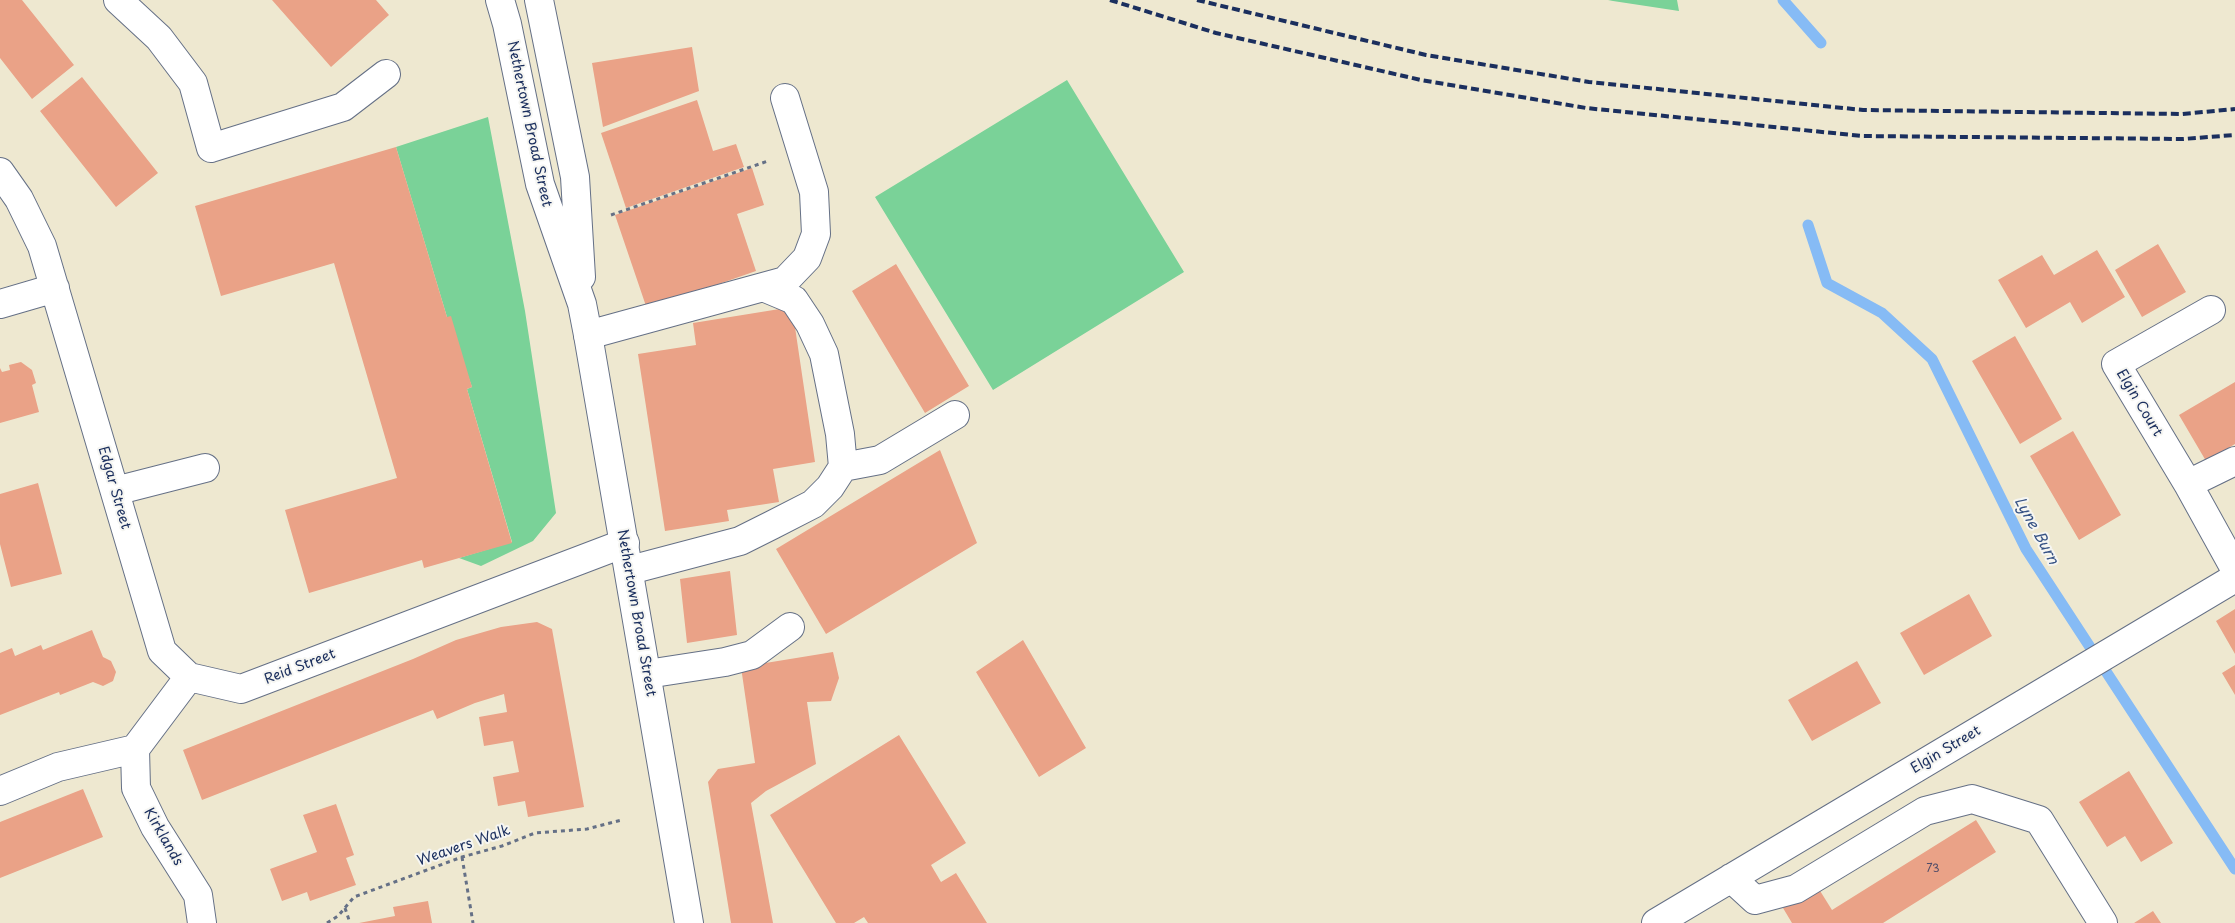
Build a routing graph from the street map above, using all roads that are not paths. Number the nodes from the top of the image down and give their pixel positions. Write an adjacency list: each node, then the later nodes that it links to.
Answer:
1 (118, 0): 4 (street)
2 (500, 0): 10 (street, Nethertown Broad Street)
3 (539, 0): 10 (street, Nethertown Broad Street)
4 (386, 74)
5 (785, 98): 7 (street)
6 (0, 172): 8 (street, Edgar Street)
7 (763, 287): 12 (street); 15 (street)
8 (55, 288): 9 (street); 18 (street, Edgar Street)
9 (0, 304)
10 (582, 304): 12 (street, Nethertown Broad Street)
11 (2211, 310): 17 (street, Elgin Court)
12 (588, 335): 19 (street, Nethertown Broad Street)
13 (954, 415): 15 (street)
14 (2235, 461): 17 (street)
15 (843, 467): 21 (street)
16 (205, 468): 18 (street)
17 (2188, 484): 20 (street, Elgin Court)
18 (115, 491): 25 (street, Edgar Street)
19 (625, 543): 21 (street, Nethertown Broad Street); 25 (street, Reid Street)
20 (2235, 569)
21 (630, 570): 24 (street, Nethertown Broad Street)
22 (2235, 578): 28 (street, Elgin Street)
23 (790, 627): 24 (street)
24 (647, 674): 30 (street, Nethertown Broad Street)
25 (189, 677): 26 (street)
26 (135, 749): 27 (street); 29 (street, Kirklands)
27 (0, 791)
28 (1731, 878): 31 (street, Elgin Street); 32 (street)
29 (202, 923)
30 (689, 923)
31 (1656, 923)
32 (2103, 923)

